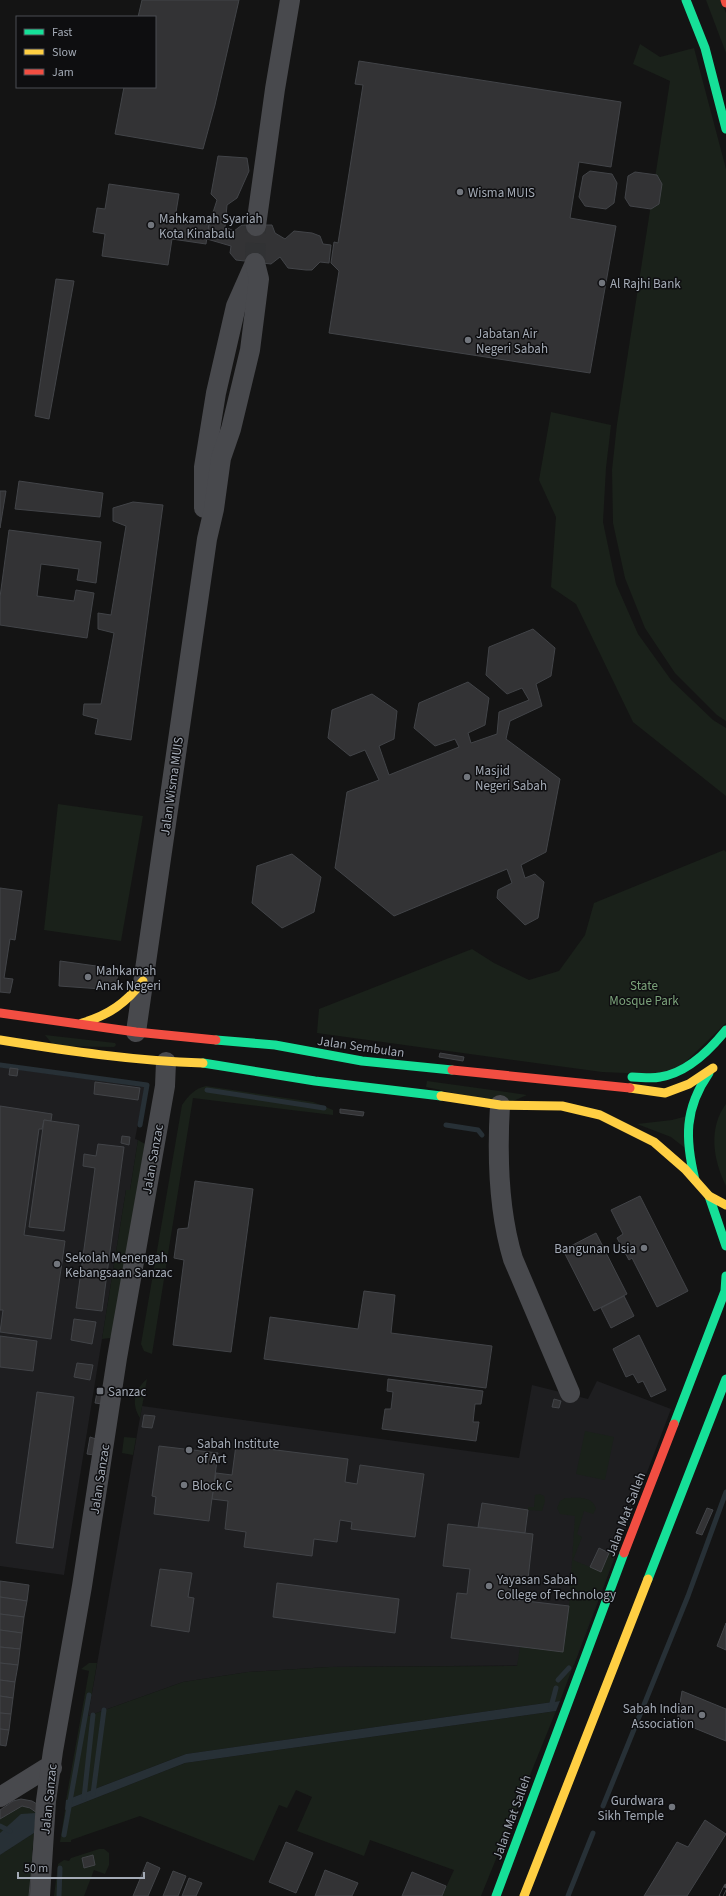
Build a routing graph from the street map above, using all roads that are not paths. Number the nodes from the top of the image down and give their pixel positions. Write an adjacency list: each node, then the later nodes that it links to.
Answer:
1 (290, 0): 5 (street)
2 (686, 0): 3 (main road)
3 (724, 117): 4 (main road)
4 (726, 129)
5 (256, 226)
6 (206, 540): 6 (street); 7 (street, Jalan Wisma MUIS)
7 (143, 981): 10 (main road); 14 (street, Jalan Wisma MUIS)
8 (0, 1013): 9 (main road, Jalan Sembulan)
9 (21, 1016): 10 (main road, Jalan Sembulan); 11 (main road)
10 (77, 1024): 14 (main road, Jalan Sembulan)
11 (27, 1026)
12 (726, 1030): 22 (main road)
13 (35, 1035): 16 (main road)
14 (137, 1039): 21 (main road, Jalan Sembulan)
15 (0, 1040): 16 (main road)
16 (50, 1047): 18 (main road)
17 (113, 1048): 18 (main road)
18 (102, 1056): 19 (main road)
19 (170, 1057): 20 (main road); 20 (main road); 32 (street, Jalan Sanzac)
20 (210, 1063): 24 (main road)
21 (571, 1082): 22 (main road, Jalan Sembulan); 23 (main road)
22 (593, 1083): 25 (main road, Jalan Sembulan)
23 (518, 1086)
24 (505, 1100): 25 (main road); 31 (street)
25 (695, 1180): 26 (main road)
26 (709, 1196): 27 (main road); 28 (main road)
27 (726, 1205)
28 (726, 1246)
29 (726, 1276): 35 (main road, Jalan Mat Salleh)
30 (726, 1379): 36 (main road)
31 (570, 1393)
32 (52, 1768): 33 (street); 34 (street, Jalan Sanzac)
33 (0, 1797)
34 (40, 1896)
35 (496, 1896)
36 (524, 1896)

